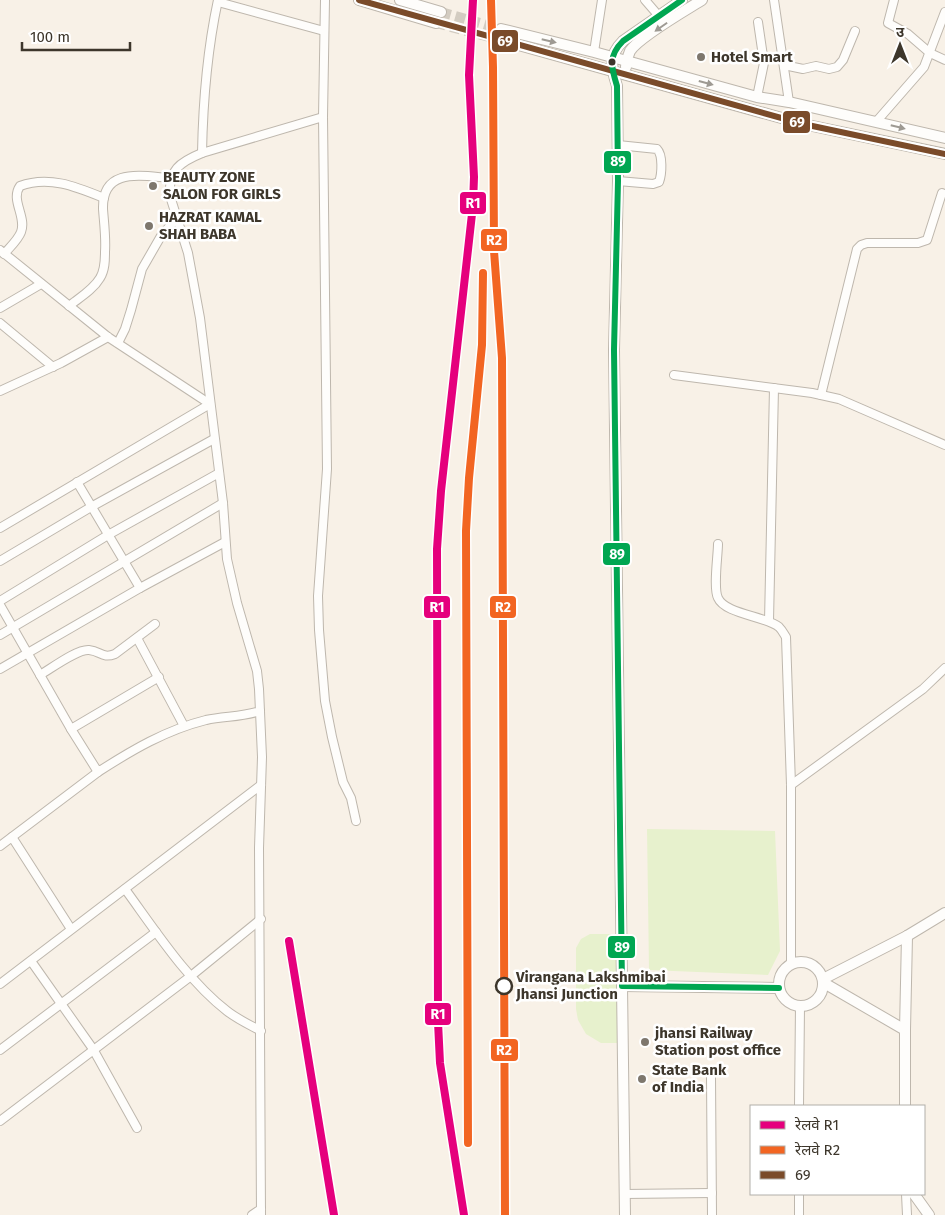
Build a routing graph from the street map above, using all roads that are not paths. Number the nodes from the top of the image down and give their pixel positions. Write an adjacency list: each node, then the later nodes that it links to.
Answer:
1 (325, 0): 16 (street)
2 (359, 0): 14 (street)
3 (400, 0): 11 (street)
4 (602, 0): 18 (street)
5 (645, 0): 13 (street)
6 (682, 0): 13 (street)
7 (702, 0): 22 (street, one-way to 22)
8 (774, 0): 23 (street)
9 (894, 0): 19 (street)
10 (218, 1): 16 (street); 33 (street)
11 (441, 12)
12 (945, 12): 19 (street)
13 (658, 16): 20 (street)
14 (436, 22)
15 (758, 22): 27 (street)
16 (324, 31): 29 (street)
17 (855, 31): 23 (street)
18 (594, 52): 20 (street); 24 (street, one-way to 18)
19 (930, 53): 21 (street); 30 (street)
20 (612, 58): 22 (street); 24 (street)
21 (945, 60)
22 (626, 61): 25 (street); 27 (street, one-way to 27)
23 (784, 65): 28 (street)
24 (612, 71): 25 (street); 26 (street)
25 (624, 74): 26 (street); 34 (street)
26 (617, 86): 32 (street)
27 (757, 97): 28 (street)
28 (789, 102): 30 (street)
29 (324, 117): 33 (street); 86 (street)
30 (876, 122): 31 (street, one-way to 31)
31 (945, 138)
32 (618, 145): 36 (street); 36 (street)
33 (202, 153): 35 (street)
34 (945, 154)
35 (170, 178): 38 (street); 40 (street)
36 (618, 181): 100 (street)
37 (942, 193): 53 (street)
38 (104, 198): 42 (street); 44 (street)
39 (177, 206): 41 (street)
40 (177, 218): 48 (street); 54 (street)
41 (188, 238)
42 (2, 252): 43 (street)
43 (41, 284): 44 (street); 45 (street)
44 (68, 306): 47 (street)
45 (0, 308)
46 (0, 323): 49 (street)
47 (108, 337): 48 (street); 49 (street)
48 (118, 343): 54 (street)
49 (52, 367): 52 (street)
50 (674, 375): 51 (street)
51 (774, 388): 53 (street); 70 (street)
52 (0, 391)
53 (821, 395): 56 (street)
54 (210, 404): 55 (street); 58 (street)
55 (214, 439): 57 (street); 60 (street)
56 (945, 445)
57 (219, 473): 59 (street); 62 (street)
58 (77, 482): 60 (street); 61 (street)
59 (223, 503): 63 (street); 66 (street)
60 (91, 507): 62 (street); 65 (street)
61 (0, 528)
62 (108, 535): 66 (street); 68 (street)
63 (225, 542): 67 (street); 80 (street)
64 (718, 544): 70 (street)
65 (0, 561)
66 (124, 562): 67 (street); 72 (street)
67 (140, 588): 75 (street)
68 (0, 601)
69 (0, 605): 72 (street)
70 (769, 621): 85 (street)
71 (155, 624): 74 (street)
72 (13, 627): 73 (street); 75 (street)
73 (0, 634)
74 (137, 638): 78 (street); 79 (street)
75 (27, 652): 77 (street); 78 (street)
76 (945, 668): 85 (street)
77 (0, 669)
78 (40, 675): 82 (street)
79 (159, 677): 81 (street); 82 (street)
80 (260, 711): 81 (street); 84 (street)
81 (184, 726): 83 (street)
82 (71, 730): 83 (street)
83 (98, 772): 87 (street)
84 (261, 785): 89 (street); 91 (street)
85 (791, 785): 96 (street)
86 (356, 821)
87 (12, 837): 88 (street); 92 (street)
88 (0, 846)
89 (126, 889): 92 (street); 93 (street)
90 (945, 913): 94 (street)
91 (260, 919): 97 (street); 105 (street)
92 (71, 929): 95 (street)
93 (156, 932): 97 (street); 102 (street)
94 (907, 936): 98 (street); 104 (street)
95 (30, 961): 99 (street); 102 (street)
96 (791, 963): 98 (street); 101 (street)
97 (191, 976): 105 (street); 106 (street)
98 (823, 981): 103 (street); 104 (street)
99 (0, 984)
100 (622, 986): 101 (street); 114 (street)
101 (779, 988): 103 (street)
102 (62, 1004): 106 (street); 107 (street)
103 (800, 1006): 109 (street)
104 (906, 1030): 110 (street)
105 (260, 1031): 118 (street)
106 (93, 1049): 111 (street); 112 (street)
107 (0, 1050)
108 (711, 1077): 113 (street)
109 (799, 1105)
110 (905, 1105)
111 (0, 1120)
112 (137, 1128)
113 (712, 1193): 114 (street); 121 (street)
114 (624, 1194): 120 (street)
115 (799, 1195): 122 (street)
116 (906, 1195): 123 (street)
117 (915, 1195): 124 (street)
118 (261, 1212): 119 (street)
119 (252, 1215)
120 (624, 1215)
121 (712, 1215)
122 (799, 1215)
123 (907, 1215)
124 (929, 1215)

